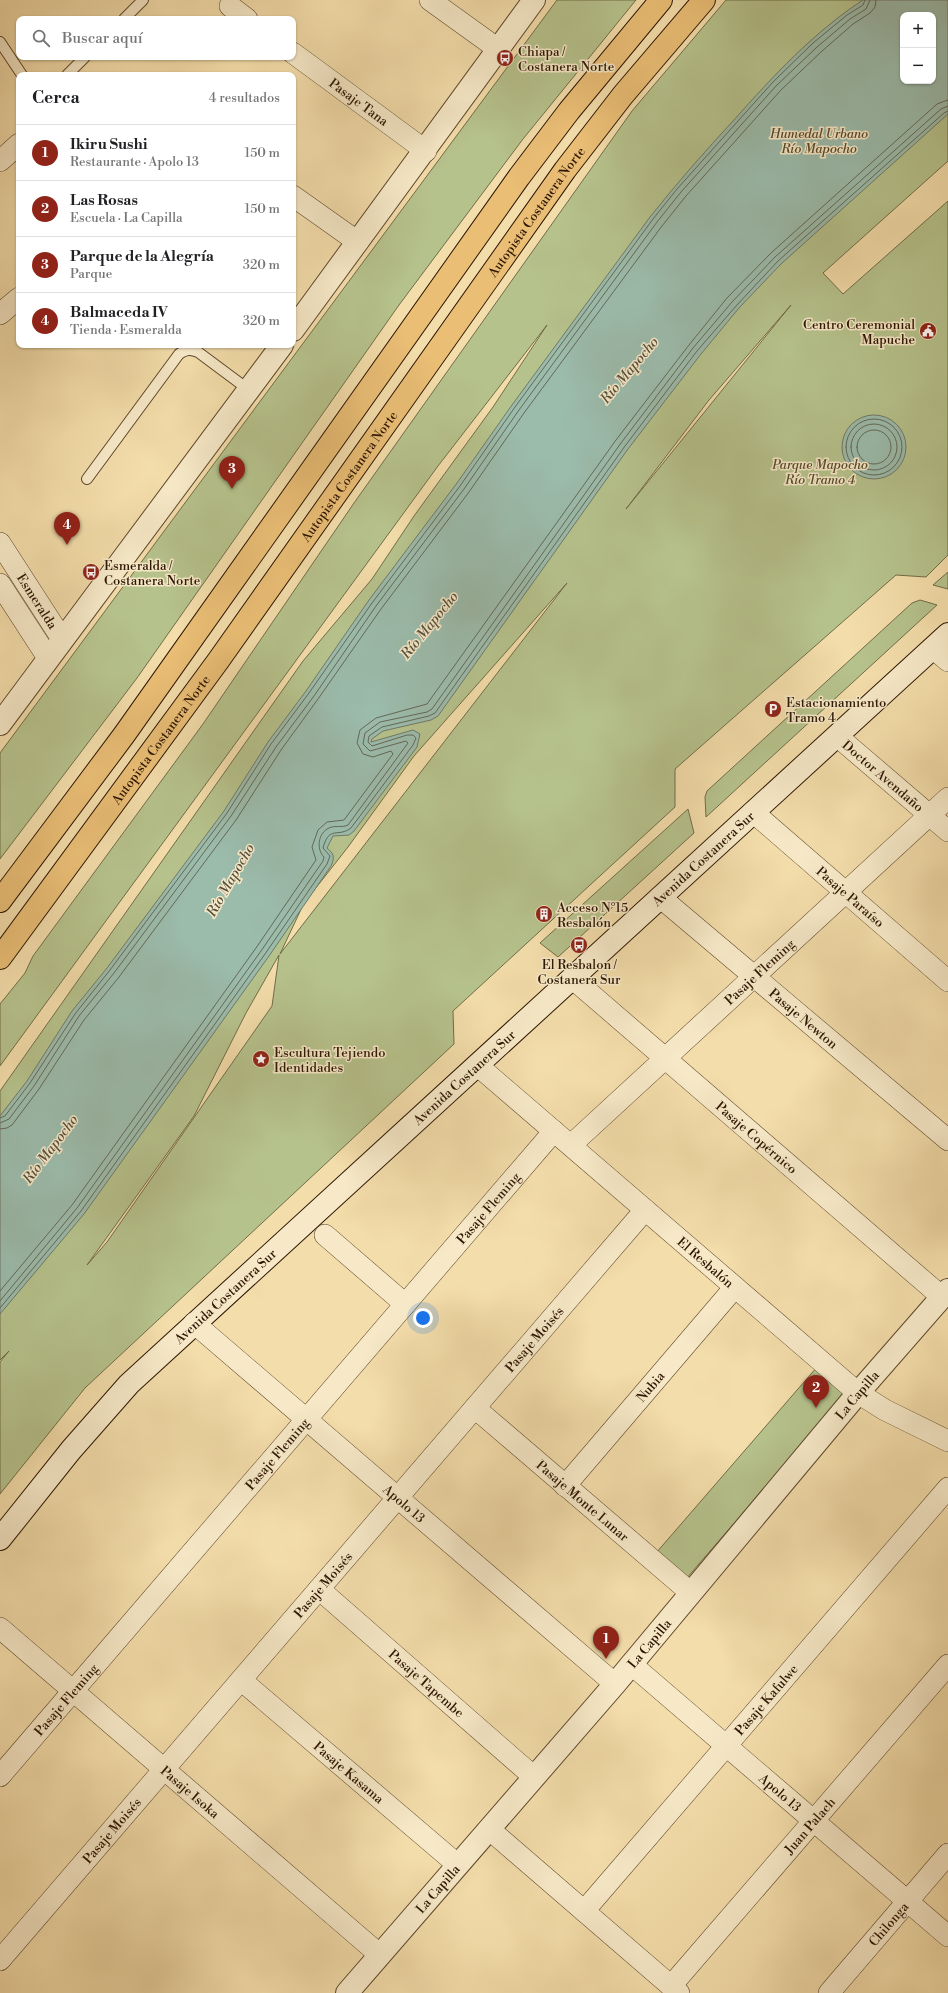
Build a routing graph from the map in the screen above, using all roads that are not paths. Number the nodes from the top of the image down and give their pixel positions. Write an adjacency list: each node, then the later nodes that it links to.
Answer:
1 (143, 0): 7 (lane)
2 (430, 0): 10 (street)
3 (534, 0): 10 (street)
4 (661, 0): 39 (highway)
5 (704, 0): 40 (highway, Autopista Costanera Norte)
6 (230, 6): 8 (street)
7 (127, 16)
8 (243, 16)
9 (0, 42): 13 (lane)
10 (498, 49): 16 (street)
11 (296, 55): 16 (street, Pasaje Tana)
12 (82, 60): 14 (lane)
13 (20, 72)
14 (70, 72)
15 (16, 147): 17 (street)
16 (426, 150): 19 (street)
17 (0, 161)
18 (296, 198): 19 (street)
19 (358, 242): 22 (street)
20 (16, 301): 21 (street)
21 (0, 314)
22 (296, 326)
23 (280, 348): 24 (street)
24 (249, 390): 25 (lane); 28 (street)
25 (86, 479)
26 (0, 543): 28 (street, Esmeralda)
27 (0, 584): 30 (street, Esmeralda)
28 (62, 640): 30 (street)
29 (943, 648): 32 (street, Avenida Costanera Sur)
30 (48, 658): 31 (street)
31 (0, 724)
32 (837, 736): 34 (street, Avenida Costanera Sur); 35 (street, Doctor Avendaño)
33 (948, 798): 35 (street, Pasaje Fleming)
34 (754, 812): 37 (street, Pasaje Paraíso); 38 (street, Avenida Costanera Sur)
35 (929, 815): 36 (street, Doctor Avendaño); 37 (street, Pasaje Fleming)
36 (948, 831)
37 (846, 892): 41 (street, Pasaje Fleming); 43 (street, Pasaje Paraíso)
38 (660, 897): 41 (street, Pasaje Newton); 42 (street, Avenida Costanera Sur)
39 (0, 901)
40 (0, 958)
41 (754, 976): 44 (street, Pasaje Fleming); 47 (street, Pasaje Newton)
42 (572, 978): 44 (street, Pasaje Copérnico); 45 (street, Avenida Costanera Sur)
43 (948, 981)
44 (666, 1059): 48 (street, Pasaje Fleming); 52 (street, Pasaje Copérnico)
45 (477, 1065): 46 (street, El Resbalón); 54 (street, Avenida Costanera Sur)
46 (554, 1131): 48 (street, El Resbalón); 53 (street, Pasaje Fleming)
47 (948, 1140)
48 (571, 1146): 49 (street, El Resbalón)
49 (645, 1210): 51 (street, El Resbalón); 56 (street, Pasaje Moisés)
50 (325, 1235): 53 (street)
51 (735, 1287): 55 (street, El Resbalón); 59 (street, Nubia)
52 (945, 1293): 55 (street, La Capilla)
53 (405, 1304): 57 (street, Pasaje Fleming)
54 (194, 1323): 57 (street, Apolo 13); 62 (street, Avenida Costanera Sur)
55 (858, 1393): 58 (street, El Resbalón); 64 (street, La Capilla)
56 (474, 1408): 59 (street, Pasaje Monte Lunar); 61 (street, Pasaje Moisés)
57 (306, 1420): 61 (street, Apolo 13); 70 (street, Pasaje Fleming)
58 (948, 1442)
59 (565, 1486): 64 (street, Pasaje Monte Lunar)
60 (948, 1488): 71 (street, Pasaje Kafulwe)
61 (397, 1498): 63 (street, Pasaje Moisés); 69 (street, Apolo 13)
62 (0, 1539)
63 (319, 1589): 68 (street, Pasaje Moisés); 74 (street, Pasaje Tapembe)
64 (691, 1593): 66 (street, La Capilla)
65 (0, 1628): 70 (street, Pasaje Isoka)
66 (631, 1664): 69 (street, La Capilla); 71 (street, Apolo 13)
67 (948, 1665): 75 (street, Juan Palach)
68 (241, 1680): 72 (street, Pasaje Moisés); 78 (street, Pasaje Kasama)
69 (615, 1684): 74 (street, La Capilla)
70 (73, 1691): 72 (street, Pasaje Isoka); 73 (street, Pasaje Fleming)
71 (726, 1745): 75 (street, Apolo 13); 80 (street, Pasaje Kafulwe)
72 (164, 1770): 82 (street, Pasaje Isoka); 83 (street, Pasaje Moisés)
73 (0, 1776)
74 (534, 1776): 76 (street, La Capilla)
75 (814, 1821): 79 (street, Apolo 13); 84 (street, Juan Palach)
76 (489, 1829): 78 (street, La Capilla); 80 (street)
77 (948, 1854): 79 (street, Chilonga)
78 (458, 1865): 82 (street, La Capilla)
79 (908, 1901): 81 (street, Apolo 13); 86 (street, Chilonga)
80 (584, 1911): 84 (street)
81 (948, 1936)
82 (380, 1956): 85 (street, La Capilla)
83 (0, 1960)
84 (675, 1990)
85 (347, 1993)
86 (829, 1993)

